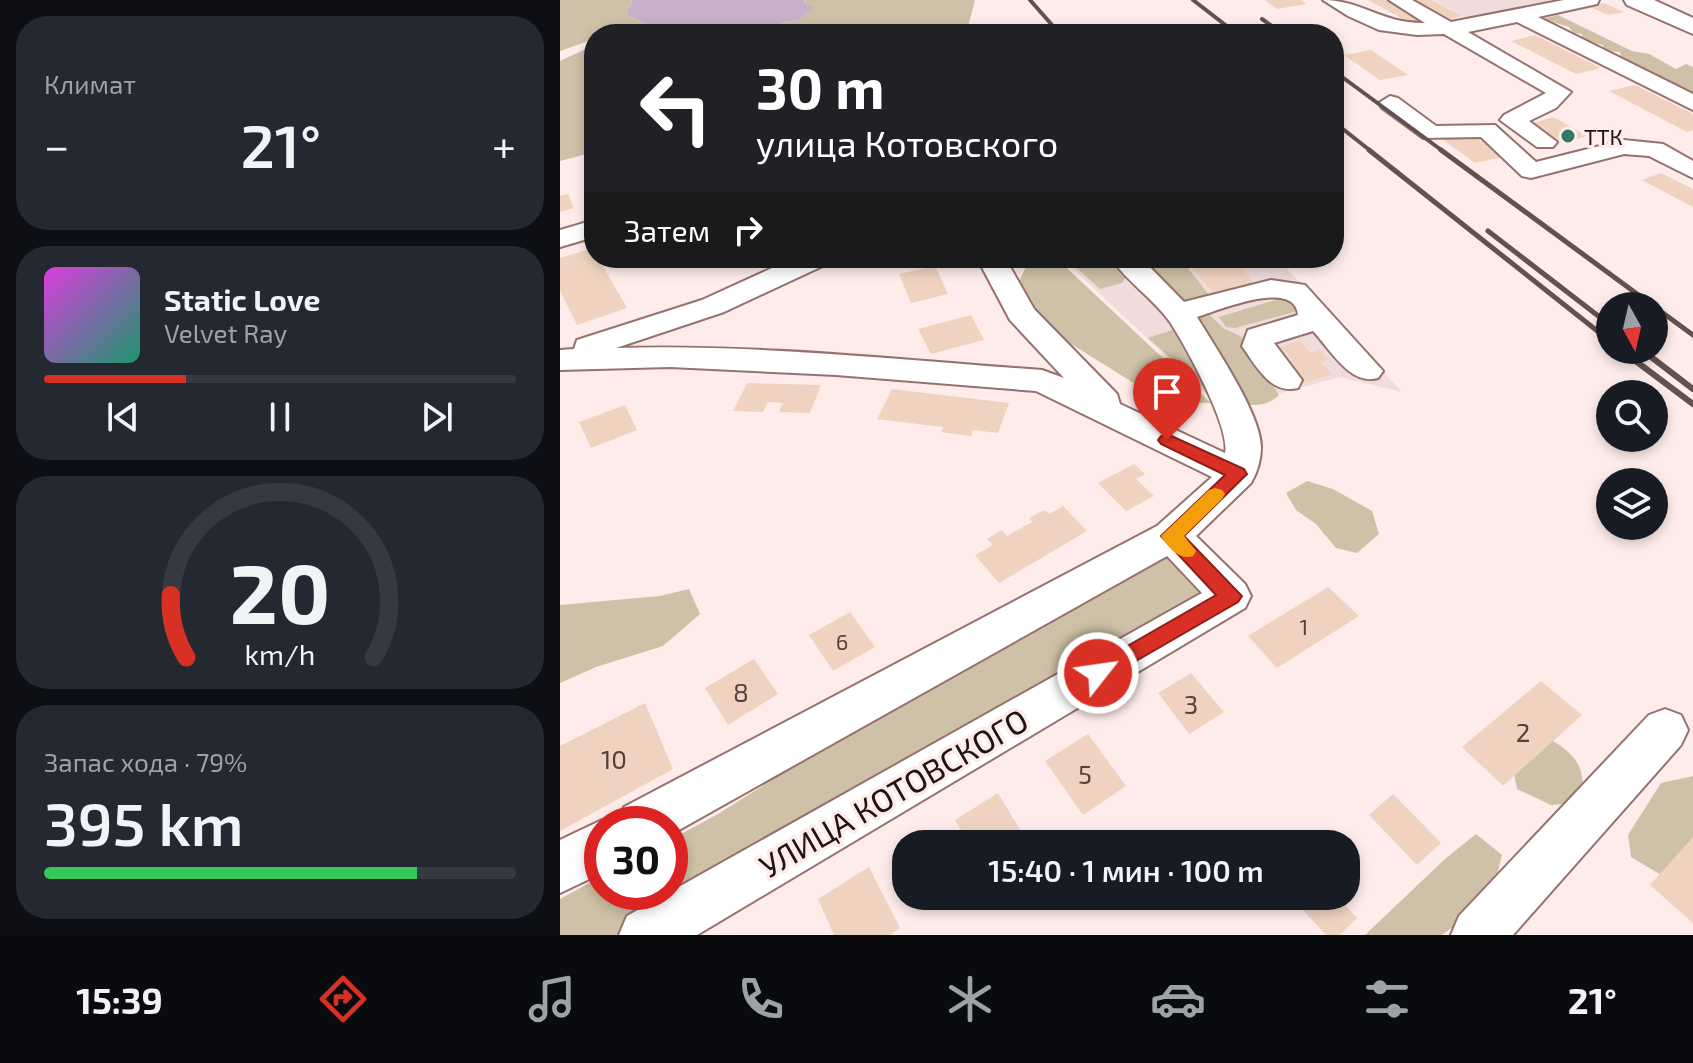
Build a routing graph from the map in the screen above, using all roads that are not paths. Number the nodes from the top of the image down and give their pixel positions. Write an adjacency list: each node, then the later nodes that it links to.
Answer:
1 (1332, 0): 6 (street)
2 (1398, 0): 8 (street)
3 (1590, 0): 5 (street)
4 (1635, 0): 9 (main road)
5 (1518, 15): 8 (street); 10 (street)
6 (1381, 23): 7 (street); 8 (street)
7 (1350, 25)
8 (1450, 27): 14 (street)
9 (1693, 27)
10 (1636, 74): 11 (street); 13 (street)
11 (1600, 83)
12 (1390, 103): 15 (street)
13 (1693, 103)
14 (1545, 142)
15 (1531, 171): 16 (street); 17 (street)
16 (1693, 171)
17 (1503, 178)
18 (584, 231): 19 (street)
19 (560, 239)
20 (795, 268): 25 (street)
21 (996, 268): 28 (street)
22 (1134, 268): 23 (street)
23 (1165, 304): 24 (street); 29 (street)
24 (1315, 314): 26 (street); 27 (street)
25 (560, 358): 28 (street)
26 (1367, 371)
27 (1286, 380)
28 (1120, 418): 29 (street)
29 (1238, 474): 30 (street)
30 (1171, 536): 32 (street); 35 (street, УЛИЦА КОТОВСКОГО)
31 (1665, 730): 36 (street)
32 (674, 806)
33 (584, 855): 34 (street)
34 (560, 868)
35 (646, 935)
36 (1478, 935)

